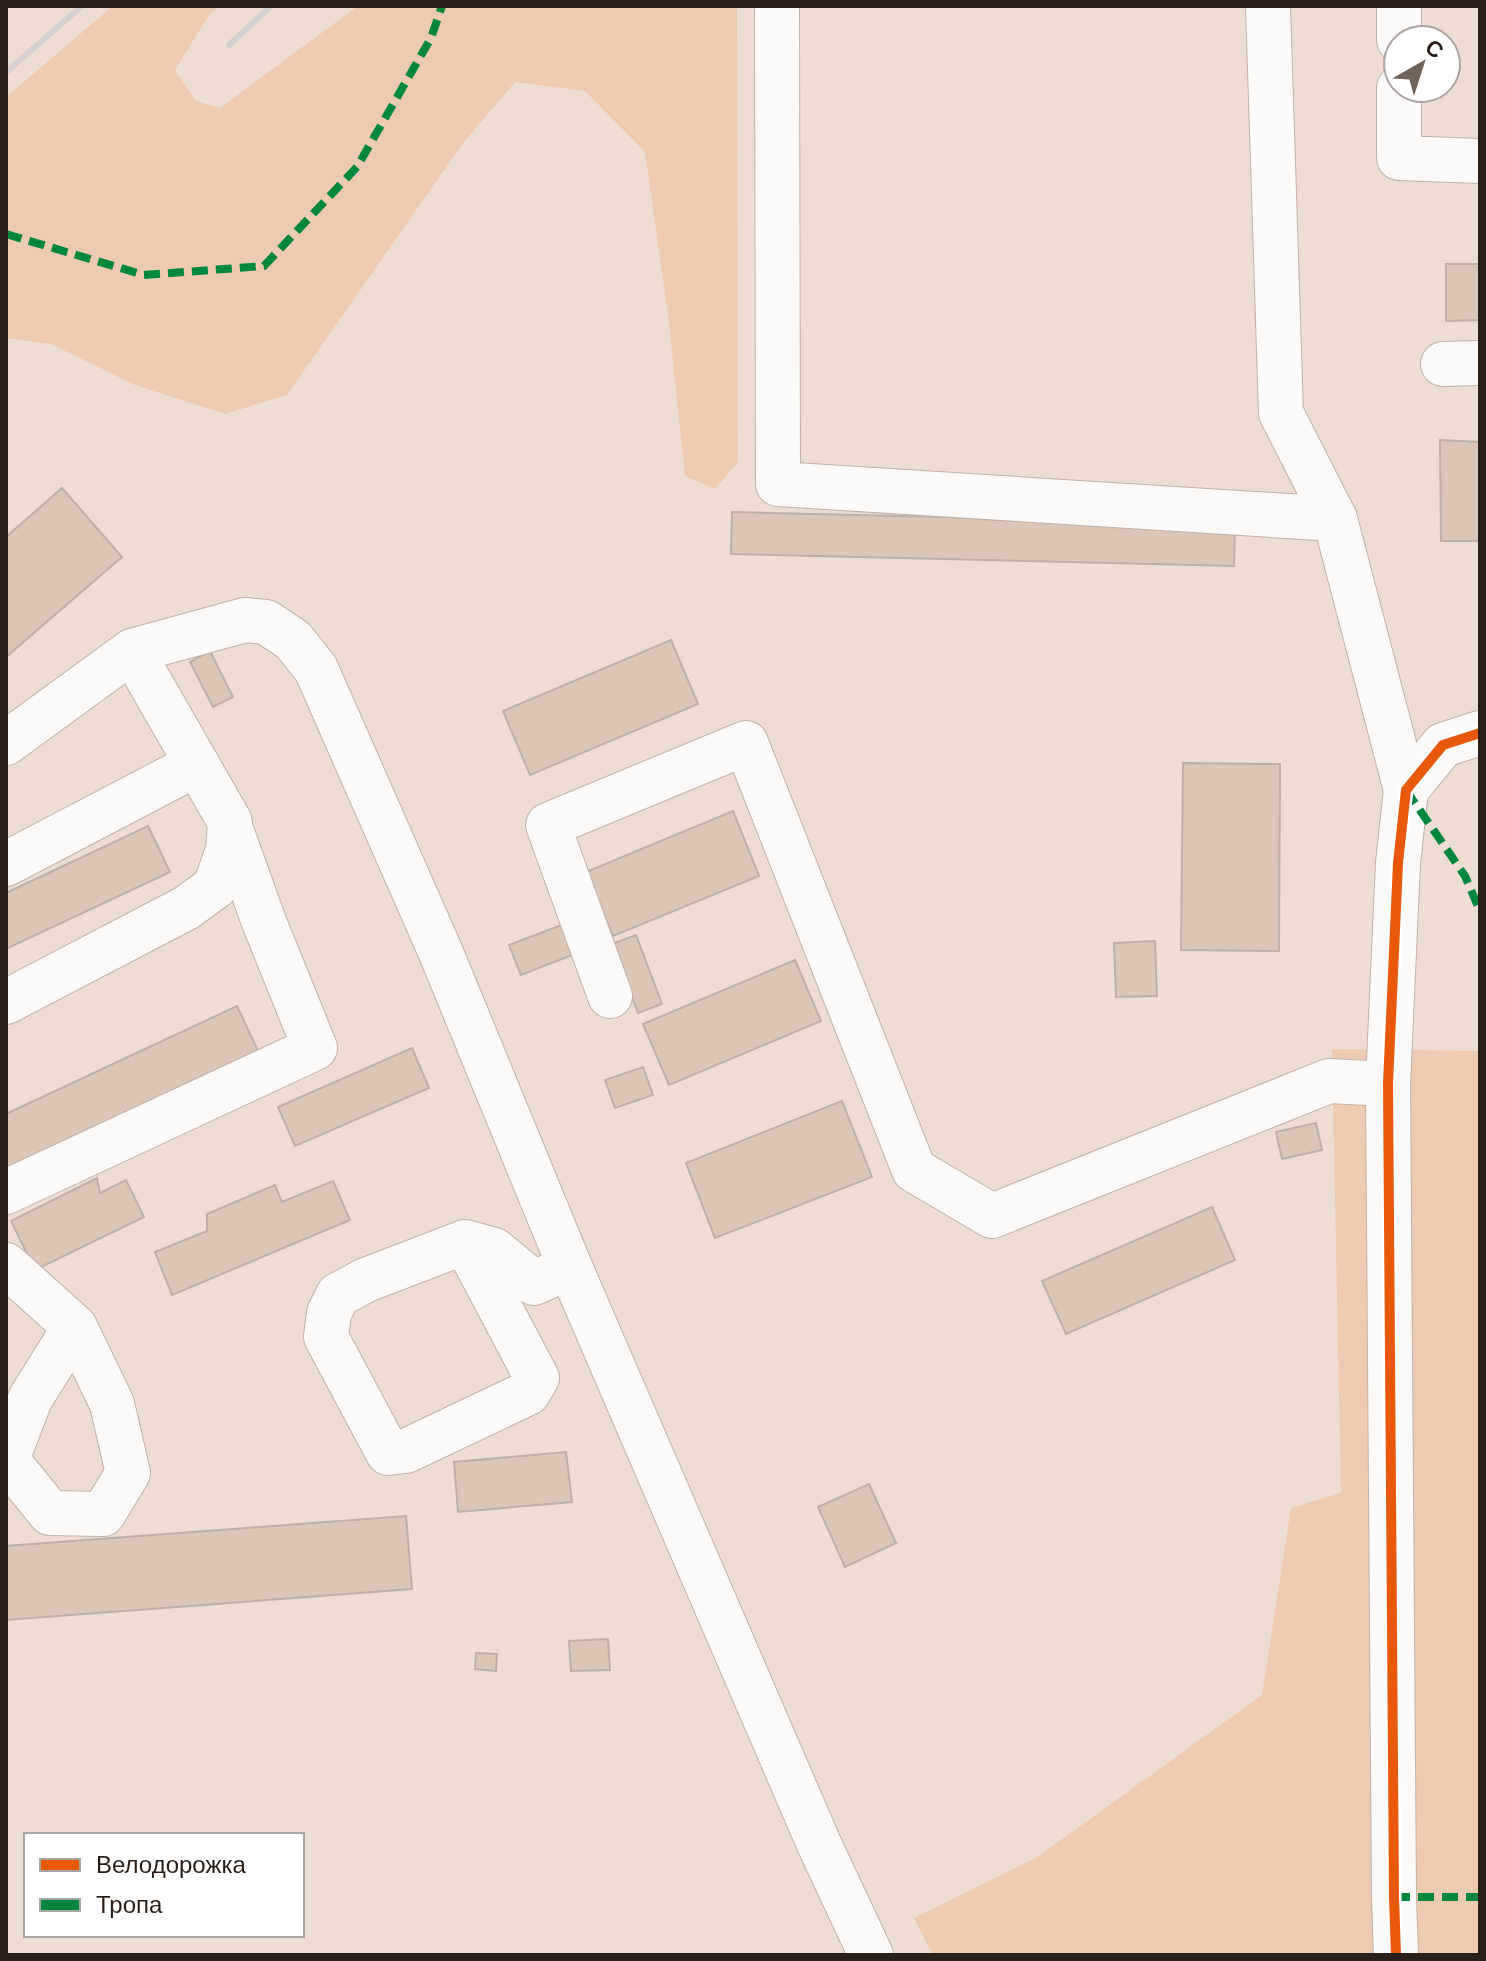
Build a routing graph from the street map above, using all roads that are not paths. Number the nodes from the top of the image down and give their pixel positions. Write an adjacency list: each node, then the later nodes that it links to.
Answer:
1 (777, 6): 5 (street)
2 (1268, 6): 5 (street)
3 (1399, 104): 4 (street)
4 (1480, 161)
5 (1335, 519): 10 (street)
6 (132, 651): 8 (street); 9 (street); 19 (street)
7 (1480, 733): 10 (street)
8 (6, 743)
9 (197, 764): 11 (street); 12 (street)
10 (1406, 790): 15 (street)
11 (230, 827): 14 (street); 16 (street)
12 (6, 864)
13 (610, 996): 15 (street)
14 (6, 1002)
15 (1388, 1084): 22 (street)
16 (6, 1192)
17 (465, 1242): 17 (street); 19 (street)
18 (6, 1265): 20 (street)
19 (570, 1267): 21 (street)
20 (75, 1327)
21 (871, 1955)
22 (1396, 1955)

